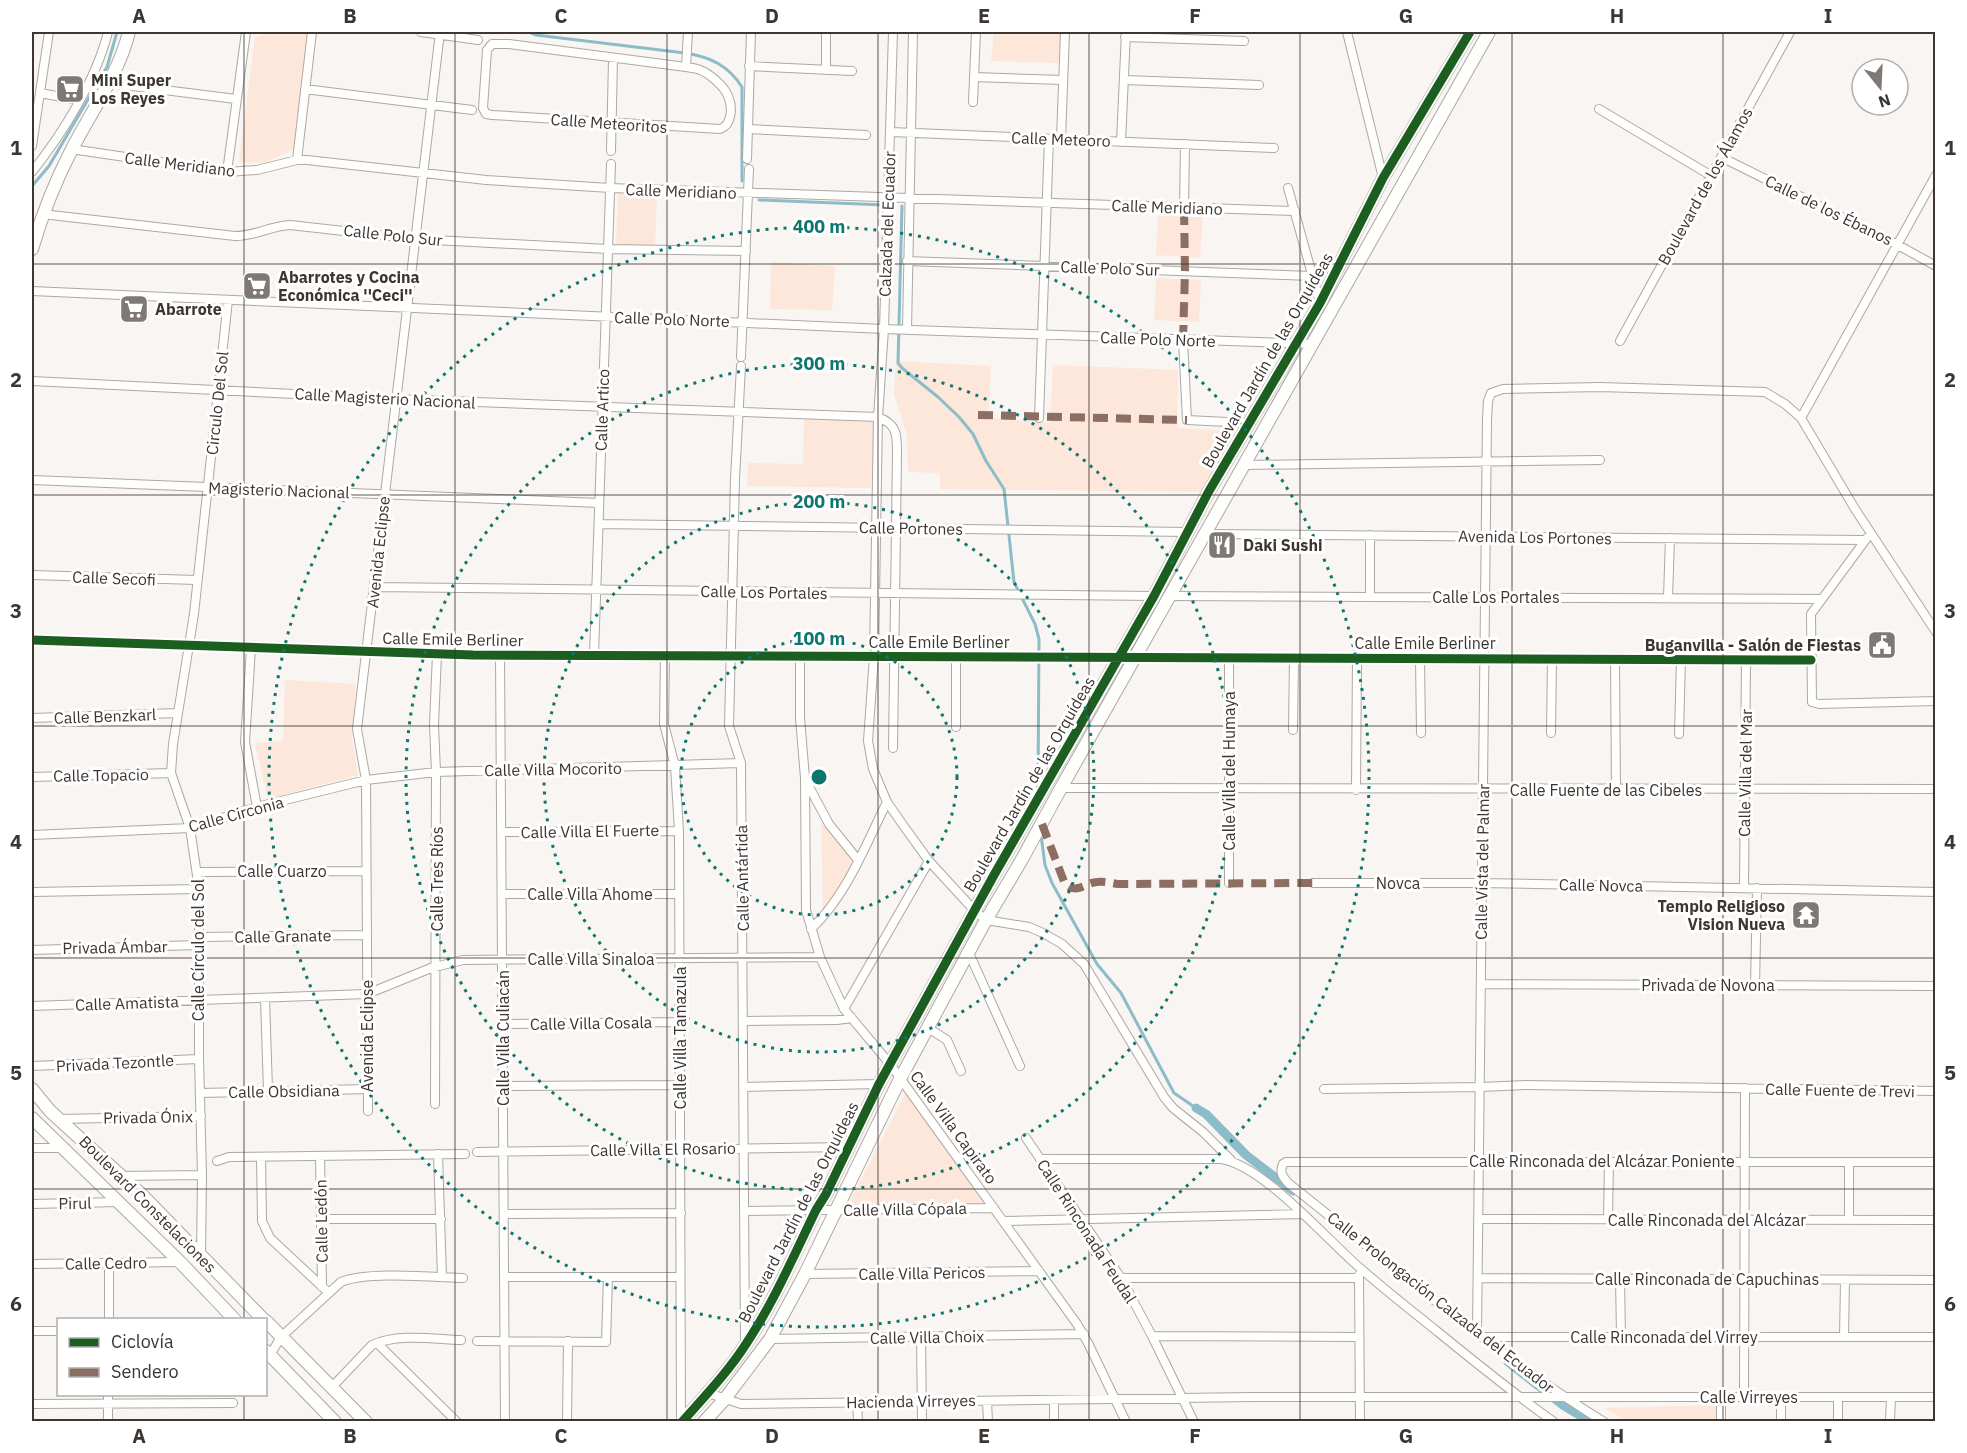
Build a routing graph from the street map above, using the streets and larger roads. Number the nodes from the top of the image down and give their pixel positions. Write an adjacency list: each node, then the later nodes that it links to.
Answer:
1 (49, 32): 33 (street)
2 (108, 32): 35 (street)
3 (129, 32): 30 (street)
4 (246, 32): 34 (street)
5 (312, 32): 32 (street)
6 (421, 32): 18 (street)
7 (688, 32): 23 (street)
8 (751, 32): 24 (street)
9 (826, 32): 25 (street)
10 (893, 32): 42 (street, Calzada del Ecuador)
11 (913, 32): 43 (street, Calzada del Ecuador)
12 (976, 32): 27 (street)
13 (1065, 32): 28 (street)
14 (1347, 32): 63 (street)
15 (1470, 32): 63 (street, Boulevard Jardín de las Orquídeas)
16 (1489, 32): 94 (street, Boulevard Jardín de las Orquídeas)
17 (1790, 32): 53 (street, Boulevard de los Álamos)
18 (440, 33): 20 (street); 37 (street, Avenida Eclipse)
19 (1126, 34): 21 (street); 29 (street, Calle Meteoro)
20 (478, 40)
21 (1244, 41)
22 (613, 58): 23 (street); 40 (street); 40 (street, Calle Meteoritos)
23 (687, 64): 40 (street, Calle Meteoritos)
24 (749, 66): 25 (street); 41 (street)
25 (826, 70): 26 (street)
26 (852, 71)
27 (974, 77): 28 (street); 36 (street)
28 (1063, 80): 46 (street)
29 (1125, 80): 31 (street); 47 (street, Calle Meteoro)
30 (109, 82): 34 (street); 51 (street)
31 (1259, 85)
32 (305, 89): 37 (street); 55 (street)
33 (40, 93): 35 (street); 49 (street)
34 (236, 99): 59 (street)
35 (79, 100): 57 (street)
36 (973, 102)
37 (431, 105): 39 (street); 60 (street, Avenida Eclipse)
38 (1599, 109): 61 (street)
39 (472, 110)
40 (612, 123): 52 (street)
41 (748, 129): 44 (street); 54 (street)
42 (891, 132): 43 (street, Calle Meteoro); 67 (street, Calzada del Ecuador)
43 (911, 133): 45 (street, Calle Meteoro); 68 (street, Calzada del Ecuador)
44 (866, 135)
45 (1049, 139): 46 (street, Calle Meteoro); 69 (street)
46 (1060, 139): 47 (street, Calle Meteoro)
47 (1121, 142): 48 (street)
48 (1185, 144): 50 (street); 70 (street)
49 (32, 146)
50 (1275, 148)
51 (71, 149): 59 (street, Calle Meridiano); 72 (street)
52 (611, 151)
53 (1721, 157): 61 (street, Boulevard de los Álamos); 74 (street, Calle de los Ébanos)
54 (747, 159)
55 (297, 160): 59 (street, Calle Meridiano); 60 (street, Calle Meridiano)
56 (611, 164): 64 (street, Calle Artico)
57 (34, 167)
58 (749, 169): 66 (street, Calle Antártida)
59 (228, 172)
60 (423, 172): 64 (street, Calle Meridiano); 73 (street, Avenida Eclipse)
61 (1710, 175): 92 (street, Boulevard de los Álamos)
62 (1935, 175): 74 (street)
63 (1383, 178): 84 (street, Boulevard Jardín de las Orquídeas)
64 (610, 188): 66 (street, Calle Meridiano); 76 (street, Calle Artico)
65 (1288, 188): 71 (street)
66 (748, 193): 67 (street, Calle Meridiano); 77 (street, Calle Antártida)
67 (888, 198): 68 (street, Calle Meridiano); 88 (street, Calzada del Ecuador)
68 (909, 198): 69 (street, Calle Meridiano); 78 (street, Calzada del Ecuador)
69 (1046, 203): 70 (street, Calle Meridiano); 79 (street)
70 (1184, 208): 71 (street, Calle Meridiano)
71 (1295, 211): 81 (street)
72 (42, 214): 73 (street, Calle Polo Sur); 75 (street)
73 (415, 239): 76 (street, Calle Polo Sur); 85 (street, Avenida Eclipse)
74 (1896, 244): 80 (street, Calle de los Ébanos); 102 (street)
75 (32, 249)
76 (608, 249): 77 (street, Calle Polo Sur); 86 (street, Calle Artico)
77 (746, 251): 87 (street, Calle Antártida)
78 (907, 261): 79 (street, Calle Polo Sur); 89 (street, Calzada del Ecuador)
79 (1044, 266): 81 (street, Calle Polo Sur); 90 (street)
80 (1935, 266)
81 (1312, 276): 84 (street)
82 (32, 291): 83 (street, Calle Polo Norte)
83 (228, 300): 85 (street, Calle Polo Norte); 96 (street, Circulo Del Sol)
84 (1320, 303): 93 (street, Boulevard Jardín de las Orquídeas)
85 (407, 308): 86 (street, Calle Polo Norte); 97 (street, Avenida Eclipse)
86 (605, 316): 87 (street, Calle Polo Norte); 98 (street, Calle Artico)
87 (743, 322): 88 (street, Calle Polo Norte); 99 (street, Calle Antártida)
88 (884, 329): 89 (street, Calle Polo Norte); 100 (street, Calzada del Ecuador)
89 (907, 329): 90 (street, Calle Polo Norte)
90 (1042, 334): 91 (street, Calle Polo Norte); 101 (street)
91 (1183, 340): 93 (street, Calle Polo Norte); 103 (street)
92 (1620, 341)
93 (1294, 344): 94 (street, Calle Polo Norte); 103 (street, Boulevard Jardín de las Orquídeas)
94 (1313, 344): 106 (street, Boulevard Jardín de las Orquídeas)
95 (32, 381): 96 (street, Calle Magisterio Nacional)
96 (218, 390): 97 (street, Calle Magisterio Nacional); 108 (street, Circulo Del Sol)
97 (396, 399): 98 (street, Calle Magisterio Nacional); 109 (street, Avenida Eclipse)
98 (603, 407): 99 (street, Calle Magisterio Nacional); 110 (street, Calle Artico)
99 (738, 413): 100 (street); 112 (street, Calle Antártida)
100 (878, 417): 113 (street, Calzada del Ecuador); 114 (street)
101 (1039, 418)
102 (1801, 418): 105 (street, Calle Vista del Palmar); 117 (street)
103 (1248, 423): 115 (street, Boulevard Jardín de las Orquídeas)
104 (1600, 460): 105 (street)
105 (1487, 462): 106 (street); 119 (street, Calle Vista del Palmar)
106 (1245, 465): 116 (street, Boulevard Jardín de las Orquídeas)
107 (32, 480): 108 (street, Magisterio Nacional)
108 (208, 487): 109 (street, Magisterio Nacional); 123 (street, Circulo Del Sol)
109 (385, 494): 110 (street, Magisterio Nacional); 124 (street, Avenida Eclipse)
110 (599, 503): 111 (street, Calle Artico)
111 (598, 524): 112 (street, Calle Portones); 125 (street, Calle Artico)
112 (734, 524): 113 (street, Calle Portones); 126 (street, Calle Antártida)
113 (876, 527): 114 (street, Calle Portones); 127 (street, Calzada del Ecuador)
114 (896, 527): 115 (street, Calle Portones); 128 (street)
115 (1188, 532): 129 (street, Boulevard Jardín de las Orquídeas)
116 (1206, 534): 118 (street, Avenida Los Portones); 130 (street, Boulevard Jardín de las Orquídeas)
117 (1872, 534): 121 (street); 136 (street)
118 (1370, 535): 119 (street, Avenida Los Portones); 131 (street)
119 (1486, 537): 120 (street, Avenida Los Portones); 132 (street, Calle Vista del Palmar)
120 (1670, 538): 121 (street, Avenida Los Portones); 133 (street)
121 (1864, 540): 134 (street)
122 (32, 575): 123 (street, Calle Secofi)
123 (197, 580): 135 (street, Circulo Del Sol)
124 (374, 587): 125 (street, Calle Los Portales); 140 (street, Avenida Eclipse)
125 (596, 590): 126 (street, Calle Los Portales); 143 (street, Calle Artico)
126 (733, 592): 127 (street, Calle Los Portales); 145 (street, Calle Antártida)
127 (875, 593): 128 (street, Calle Los Portales); 147 (street, Calzada del Ecuador)
128 (895, 593): 129 (street, Calle Los Portales); 148 (street)
129 (1154, 596): 151 (street, Boulevard Jardín de las Orquídeas)
130 (1170, 596): 131 (street, Calle Los Portales); 150 (street, Boulevard Jardín de las Orquídeas)
131 (1370, 596): 132 (street, Calle Los Portales)
132 (1485, 597): 133 (street, Calle Los Portales); 156 (street, Calle Vista del Palmar)
133 (1668, 598): 134 (street, Calle Los Portales)
134 (1822, 599): 161 (street)
135 (194, 614): 138 (street, Calle Círculo del Sol)
136 (1935, 632)
137 (32, 640): 138 (street, Calle Emile Berliner)
138 (189, 646): 139 (street, Calle Emile Berliner); 163 (street, Calle Círculo del Sol)
139 (251, 648): 140 (street, Calle Emile Berliner); 187 (street)
140 (366, 651): 141 (street, Calle Emile Berliner); 178 (street, Avenida Eclipse)
141 (437, 654): 142 (street, Calle Emile Berliner); 174 (street, Calle Tres Ríos)
142 (500, 655): 143 (street, Calle Emile Berliner); 173 (street, Calle Villa Culiacán)
143 (594, 656): 144 (street, Calle Emile Berliner)
144 (665, 656): 145 (street, Calle Emile Berliner); 172 (street, Calle Villa Tamazula)
145 (731, 656): 146 (street, Calle Emile Berliner); 171 (street, Calle Antártida)
146 (800, 656): 147 (street, Calle Emile Berliner); 177 (street, Calle Villa Capirato)
147 (874, 656): 148 (street, Calle Emile Berliner); 186 (street, Calzada del Ecuador)
148 (893, 657): 149 (street, Calle Emile Berliner); 170 (street)
149 (956, 657): 151 (street, Calle Emile Berliner); 165 (street)
150 (1135, 657): 151 (street, Calle Emile Berliner); 152 (street, Calle Emile Berliner); 179 (street, Boulevard Jardín de las Orquídeas)
151 (1119, 658): 206 (street, Boulevard Jardín de las Orquídeas)
152 (1229, 658): 153 (street, Calle Emile Berliner); 180 (street, Calle Villa del Humaya)
153 (1294, 658): 154 (street, Calle Emile Berliner); 166 (street)
154 (1358, 658): 155 (street, Calle Emile Berliner); 181 (street)
155 (1420, 658): 156 (street, Calle Emile Berliner); 167 (street)
156 (1485, 658): 157 (street, Calle Emile Berliner); 182 (street, Calle Vista del Palmar)
157 (1552, 659): 158 (street, Calle Emile Berliner); 168 (street)
158 (1615, 659): 159 (street, Calle Emile Berliner); 184 (street)
159 (1681, 659): 160 (street, Calle Emile Berliner); 169 (street)
160 (1746, 659): 161 (street, Calle Emile Berliner); 185 (street, Calle Villa del Mar)
161 (1811, 660): 162 (street)
162 (1935, 701)
163 (178, 713): 164 (street, Calle Benzkarl); 175 (street, Calle Círculo del Sol)
164 (32, 718)
165 (956, 727)
166 (1293, 730)
167 (1421, 732)
168 (1551, 733)
169 (1679, 735)
170 (893, 748)
171 (741, 763): 172 (street, Calle Villa Mocorito); 213 (street, Calle Antártida)
172 (675, 766): 173 (street, Calle Villa Mocorito); 189 (street, Calle Villa Tamazula)
173 (501, 770): 174 (street, Calle Villa Mocorito); 190 (street, Calle Villa Culiacán)
174 (436, 772): 178 (street, Calle Villa Mocorito); 217 (street, Calle Tres Ríos)
175 (171, 773): 176 (street, Calle Topacio); 188 (street, Calle Círculo del Sol)
176 (32, 777)
177 (805, 778): 192 (street); 208 (street, Calle Villa Capirato)
178 (366, 780): 187 (street, Calle Circonia); 194 (street, Avenida Eclipse)
179 (1061, 788): 180 (street, Calle Fuente de las Cibeles); 207 (street, Boulevard Jardín de las Orquídeas)
180 (1229, 789): 181 (street, Calle Fuente de las Cibeles); 198 (street, Calle Villa del Humaya)
181 (1356, 789): 182 (street, Calle Fuente de las Cibeles)
182 (1483, 789): 184 (street, Calle Fuente de las Cibeles); 197 (street, Calle Vista del Palmar)
183 (1935, 789): 185 (street, Calle Fuente de las Cibeles)
184 (1616, 790): 185 (street, Calle Fuente de las Cibeles)
185 (1745, 790): 199 (street, Calle Villa del Mar)
186 (887, 802): 192 (street); 193 (street, Calzada del Ecuador)
187 (257, 807): 188 (street, Calle Circonia)
188 (190, 828): 191 (street, Calle Circonia); 195 (street, Calle Círculo del Sol)
189 (679, 831): 190 (street, Calle Villa El Fuerte); 205 (street, Calle Villa Tamazula)
190 (502, 832): 204 (street, Calle Villa Culiacán)
191 (32, 835)
192 (858, 860): 208 (street)
193 (929, 861): 206 (street, Calzada del Ecuador); 225 (street)
194 (366, 871): 195 (street, Calle Cuarzo); 209 (street, Avenida Eclipse)
195 (198, 872): 201 (street, Calle Círculo del Sol)
196 (1313, 883): 197 (street, Novca)
197 (1482, 883): 199 (street, Calle Novca); 218 (street, Calle Vista del Palmar)
198 (1229, 884)
199 (1744, 887): 200 (street, Calle Novca)
200 (1756, 888): 203 (street, Calle Novca); 219 (street)
201 (199, 889): 202 (street); 210 (street, Calle Círculo del Sol)
202 (32, 892)
203 (1935, 892)
204 (502, 894): 205 (street, Calle Villa Ahome); 216 (street, Calle Villa Culiacán)
205 (678, 894): 215 (street, Calle Villa Tamazula)
206 (974, 910): 207 (street, Calzada del Ecuador); 232 (street, Boulevard Jardín de las Orquídeas)
207 (986, 920): 212 (street, Boulevard Jardín de las Orquídeas); 267 (street)
208 (811, 929): 214 (street, Calle Villa Capirato)
209 (367, 934): 210 (street, Calle Granate); 221 (street, Avenida Eclipse)
210 (199, 941): 211 (street, Privada Ámbar); 223 (street, Calle Círculo del Sol)
211 (32, 950)
212 (969, 954): 230 (street, Boulevard Jardín de las Orquídeas); 234 (street)
213 (743, 957): 214 (street, Calle Villa Sinaloa); 215 (street, Calle Villa Sinaloa); 227 (street, Calle Antártida)
214 (820, 957): 225 (street, Calle Villa Capirato)
215 (679, 958): 216 (street, Calle Villa Sinaloa); 228 (street, Calle Villa Tamazula)
216 (502, 960): 217 (street, Calle Villa Sinaloa); 229 (street, Calle Villa Culiacán)
217 (437, 966): 221 (street, Calle Villa Sinaloa); 249 (street, Calle Tres Ríos)
218 (1481, 984): 219 (street, Privada de Novona); 241 (street, Calle Vista del Palmar)
219 (1755, 986): 220 (street, Privada de Novona)
220 (1935, 986)
221 (367, 994): 222 (street, Calle Amatista); 244 (street, Avenida Eclipse)
222 (265, 998): 223 (street, Calle Amatista); 246 (street)
223 (198, 1000): 224 (street, Calle Amatista); 231 (street, Calle Círculo del Sol)
224 (32, 1006)
225 (844, 1009): 226 (street, Calle Villa Capirato)
226 (852, 1018): 227 (street); 232 (street, Calle Villa Capirato)
227 (743, 1021): 240 (street, Calle Antártida)
228 (679, 1022): 229 (street, Calle Villa Cosala); 238 (street, Calle Villa Tamazula)
229 (503, 1024): 239 (street, Calle Villa Culiacán)
230 (928, 1028): 235 (street); 236 (street, Boulevard Jardín de las Orquídeas)
231 (199, 1059): 233 (street, Privada Tezontle); 248 (street, Calle Círculo del Sol)
232 (890, 1064): 236 (street, Calle Villa Capirato); 237 (street, Boulevard Jardín de las Orquídeas)
233 (32, 1066)
234 (1020, 1066)
235 (962, 1071)
236 (900, 1079): 280 (street, Calle Villa Capirato); 282 (street, Boulevard Jardín de las Orquídeas)
237 (879, 1084): 240 (street); 256 (street, Boulevard Jardín de las Orquídeas)
238 (680, 1085): 239 (street); 259 (street, Calle Villa Tamazula)
239 (503, 1086): 261 (street, Calle Villa Culiacán)
240 (743, 1087): 255 (street, Calle Antártida)
241 (1481, 1088): 242 (street, Calle Fuente de Trevi); 245 (street, Calle Fuente de Trevi); 269 (street, Calle Vista del Palmar)
242 (1746, 1088): 247 (street, Calle Fuente de Trevi); 271 (street)
243 (32, 1089): 253 (street, Boulevard Constelaciones)
244 (368, 1089): 246 (street, Calle Obsidiana); 250 (street, Avenida Eclipse)
245 (1324, 1089)
246 (268, 1090): 248 (street, Calle Obsidiana)
247 (1935, 1091)
248 (200, 1093): 251 (street, Calle Círculo del Sol)
249 (435, 1104)
250 (368, 1111)
251 (201, 1116): 253 (street, Privada Ónix); 274 (street, Calle Círculo del Sol)
252 (32, 1118): 258 (street, Boulevard Constelaciones)
253 (59, 1119): 275 (street, Boulevard Constelaciones)
254 (1026, 1138): 266 (street, Calle Rinconada Feudal)
255 (744, 1147): 256 (street, Calle Villa El Rosario); 259 (street, Calle Villa El Rosario); 283 (street, Calle Antártida)
256 (849, 1147): 281 (street, Boulevard Jardín de las Orquídeas)
257 (32, 1148): 258 (street)
258 (63, 1148): 277 (street, Boulevard Constelaciones)
259 (681, 1148): 261 (street, Calle Villa El Rosario); 284 (street, Calle Villa Tamazula)
260 (477, 1152): 261 (street, Calle Villa El Rosario)
261 (504, 1152): 285 (street, Calle Villa Culiacán)
262 (438, 1154): 263 (street); 264 (street); 289 (street)
263 (465, 1154)
264 (320, 1156): 265 (street); 288 (street, Calle Ledón)
265 (261, 1157): 268 (street); 316 (street)
266 (1040, 1159): 267 (street); 287 (street, Calle Rinconada Feudal)
267 (1231, 1160): 286 (street, Calle Prolongación Calzada del Ecuador)
268 (217, 1161)
269 (1479, 1161): 270 (street, Calle Rinconada del Alcázar Poniente); 276 (street, Calle Rinconada del Alcázar Poniente); 291 (street, Calle Vista del Palmar)
270 (1609, 1161): 271 (street, Calle Rinconada del Alcázar Poniente); 290 (street)
271 (1744, 1162): 272 (street, Calle Rinconada del Alcázar Poniente); 292 (street)
272 (1849, 1162): 273 (street, Calle Rinconada del Alcázar Poniente); 293 (street)
273 (1935, 1162)
274 (202, 1175): 275 (street); 297 (street, Calle Círculo del Sol)
275 (120, 1176): 279 (street, Boulevard Constelaciones)
276 (1282, 1176): 324 (street, Calle Prolongación Calzada del Ecuador)
277 (119, 1202): 278 (street, Pirul); 296 (street, Boulevard Constelaciones)
278 (32, 1204)
279 (155, 1208): 296 (street); 297 (street, Boulevard Constelaciones)
280 (994, 1208): 282 (street, Calle Villa Cópala); 295 (street, Calle Villa Capirato)
281 (816, 1210): 282 (street, Calle Villa Cópala); 283 (street, Calle Villa Cópala); 339 (street, Boulevard Jardín de las Orquídeas)
282 (837, 1210): 303 (street, Boulevard Jardín de las Orquídeas)
283 (744, 1211): 339 (street, Calle Antártida)
284 (681, 1213): 285 (street); 307 (street, Calle Villa Tamazula)
285 (504, 1214): 305 (street, Calle Villa Culiacán)
286 (1302, 1214): 287 (street); 301 (street, Calle Prolongación Calzada del Ecuador)
287 (1080, 1218): 295 (street); 309 (street, Calle Rinconada Feudal)
288 (322, 1219): 289 (street); 316 (street, Calle Ledón)
289 (441, 1219): 304 (street)
290 (1608, 1219): 291 (street, Calle Rinconada del Alcázar); 292 (street, Calle Rinconada del Alcázar)
291 (1479, 1220): 311 (street, Calle Vista del Palmar)
292 (1745, 1220): 293 (street, Calle Rinconada del Alcázar); 313 (street)
293 (1849, 1220): 294 (street, Calle Rinconada del Alcázar)
294 (1935, 1220)
295 (1003, 1221): 302 (street, Calle Villa Capirato)
296 (140, 1222): 298 (street, Boulevard Constelaciones)
297 (201, 1256): 319 (street, Boulevard Constelaciones)
298 (180, 1262): 299 (street, Calle Cedro); 318 (street, Boulevard Constelaciones)
299 (109, 1263): 300 (street, Calle Cedro); 317 (street)
300 (32, 1264)
301 (1360, 1268): 310 (street); 351 (street, Calle Prolongación Calzada del Ecuador)
302 (1040, 1271): 303 (street, Calle Villa Pericos); 323 (street, Calle Villa Capirato)
303 (805, 1274): 333 (street, Boulevard Jardín de las Orquídeas)
304 (442, 1277): 308 (street); 316 (street)
305 (504, 1277): 306 (street); 336 (street, Calle Villa Culiacán)
306 (608, 1277): 307 (street); 337 (street)
307 (680, 1277): 368 (street, Calle Villa Tamazula)
308 (464, 1278)
309 (1121, 1278): 310 (street); 325 (street, Calle Rinconada Feudal)
310 (1359, 1278): 328 (street)
311 (1478, 1278): 312 (street, Calle Rinconada de Capuchinas); 324 (street, Calle Vista del Palmar)
312 (1620, 1278): 313 (street, Calle Rinconada de Capuchinas); 326 (street)
313 (1744, 1280): 314 (street, Calle Rinconada de Capuchinas); 329 (street)
314 (1845, 1280): 315 (street, Calle Rinconada de Capuchinas); 330 (street)
315 (1935, 1280)
316 (325, 1290): 332 (street)
317 (109, 1318)
318 (233, 1318)
319 (263, 1318)
320 (267, 1322): 332 (street, Boulevard Constelaciones)
321 (32, 1331): 322 (street)
322 (57, 1331)
323 (1084, 1334): 327 (street, Calle Villa Choix); 356 (street, Calle Villa Capirato)
324 (1480, 1335): 326 (street, Calle Rinconada del Virrey); 343 (street, Calle Prolongación Calzada del Ecuador)
325 (1152, 1336): 328 (street); 353 (street, Calle Rinconada Feudal)
326 (1620, 1336): 329 (street, Calle Rinconada del Virrey)
327 (921, 1337): 333 (street, Calle Villa Choix); 357 (street)
328 (1359, 1337): 350 (street)
329 (1744, 1337): 330 (street, Calle Rinconada del Virrey); 345 (street)
330 (1844, 1337): 331 (street, Calle Rinconada del Virrey)
331 (1935, 1337)
332 (281, 1339): 340 (street); 341 (street, Boulevard Constelaciones)
333 (770, 1339): 354 (street, Boulevard Jardín de las Orquídeas)
334 (461, 1340): 338 (street)
335 (477, 1341): 336 (street)
336 (505, 1341): 337 (street); 366 (street, Calle Villa Culiacán)
337 (568, 1341): 367 (street)
338 (377, 1343): 341 (street); 365 (street)
339 (745, 1346): 342 (street, Boulevard Jardín de las Orquídeas)
340 (269, 1352): 363 (street)
341 (332, 1387): 364 (street, Boulevard Constelaciones)
342 (708, 1393): 354 (street, Hacienda Virreyes); 368 (street, Boulevard Jardín de las Orquídeas)
343 (1560, 1397): 344 (street, Calle Virreyes); 351 (street, Calle Virreyes); 378 (street, Calle Prolongación Calzada del Ecuador)
344 (1721, 1397): 345 (street, Calle Virreyes); 379 (street)
345 (1744, 1397): 346 (street, Calle Virreyes)
346 (1781, 1397): 347 (street, Calle Virreyes); 380 (street)
347 (1838, 1397): 348 (street, Calle Virreyes); 381 (street)
348 (1891, 1397): 349 (street, Calle Virreyes); 382 (street)
349 (1935, 1397)
350 (1360, 1398): 351 (street, Calle Virreyes); 353 (street, Calle Virreyes); 376 (street)
351 (1520, 1398): 377 (street, Calle Prolongación Calzada del Ecuador)
352 (108, 1399): 360 (street); 361 (street); 362 (street)
353 (1182, 1399): 356 (street, Hacienda Virreyes); 375 (street, Calle Rinconada Feudal)
354 (724, 1400): 359 (street, Hacienda Virreyes); 369 (street, Boulevard Jardín de las Orquídeas)
355 (1054, 1400): 356 (street, Hacienda Virreyes); 358 (street, Hacienda Virreyes); 373 (street)
356 (1116, 1400): 374 (street, Calle Villa Capirato)
357 (922, 1401): 358 (street, Hacienda Virreyes); 359 (street, Hacienda Virreyes); 371 (street)
358 (987, 1401): 372 (street)
359 (858, 1402): 370 (street)
360 (233, 1403)
361 (32, 1404)
362 (108, 1422)
363 (335, 1422)
364 (366, 1422)
365 (457, 1422)
366 (506, 1422)
367 (567, 1422)
368 (681, 1422)
369 (704, 1422)
370 (858, 1422)
371 (922, 1422)
372 (988, 1422)
373 (1054, 1422)
374 (1126, 1422)
375 (1194, 1422)
376 (1360, 1422)
377 (1554, 1422)
378 (1604, 1422)
379 (1721, 1422)
380 (1781, 1422)
381 (1838, 1422)
382 (1890, 1422)

